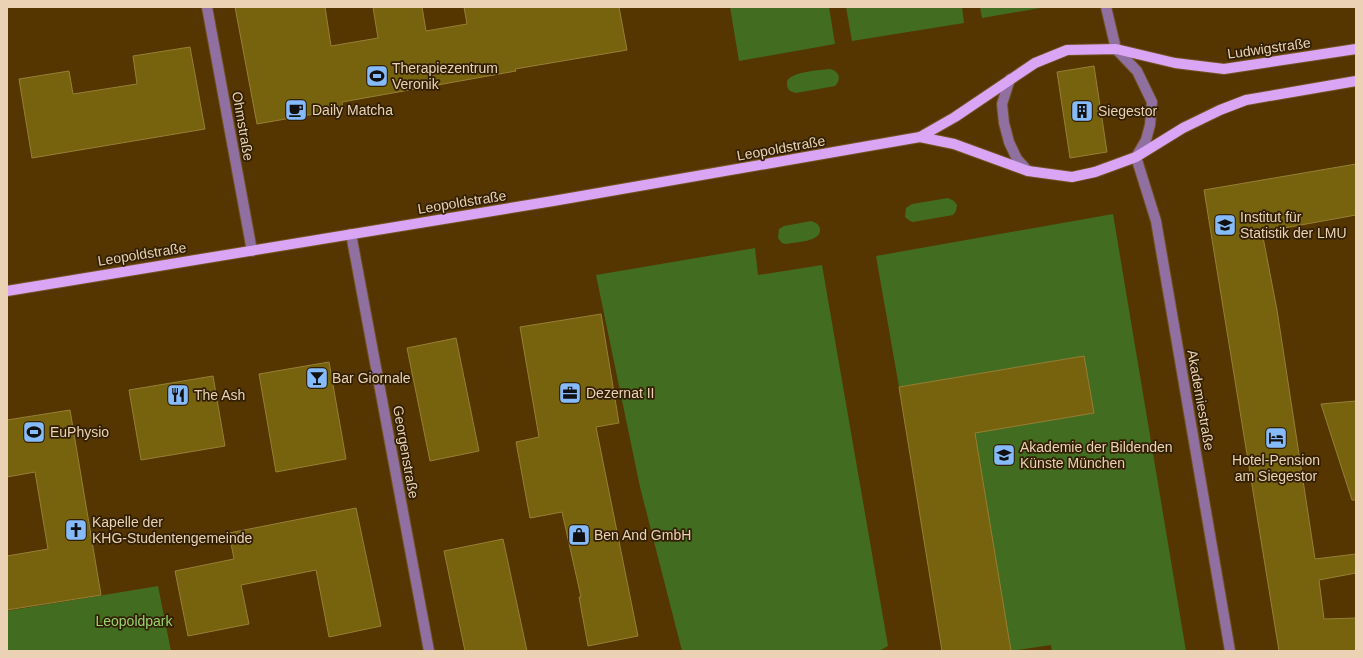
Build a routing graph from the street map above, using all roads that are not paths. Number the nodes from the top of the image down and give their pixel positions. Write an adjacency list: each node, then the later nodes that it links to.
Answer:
1 (206, 7): 11 (street, Ohmstraße)
2 (1106, 7): 4 (street)
3 (1356, 49): 4 (main road, Ludwigstraße)
4 (1116, 50): 5 (main road, Leopoldstraße); 8 (street)
5 (1010, 79): 7 (main road, Leopoldstraße); 9 (street)
6 (1356, 81): 8 (main road)
7 (920, 137): 9 (main road, Leopoldstraße); 10 (main road, Leopoldstraße)
8 (1136, 157): 9 (main road, Leopoldstraße); 14 (street, Akademiestraße)
9 (1028, 171)
10 (351, 234): 11 (main road, Leopoldstraße); 13 (street, Georgenstraße)
11 (252, 250): 12 (main road, Leopoldstraße)
12 (7, 291)
13 (429, 651)
14 (1230, 651)

